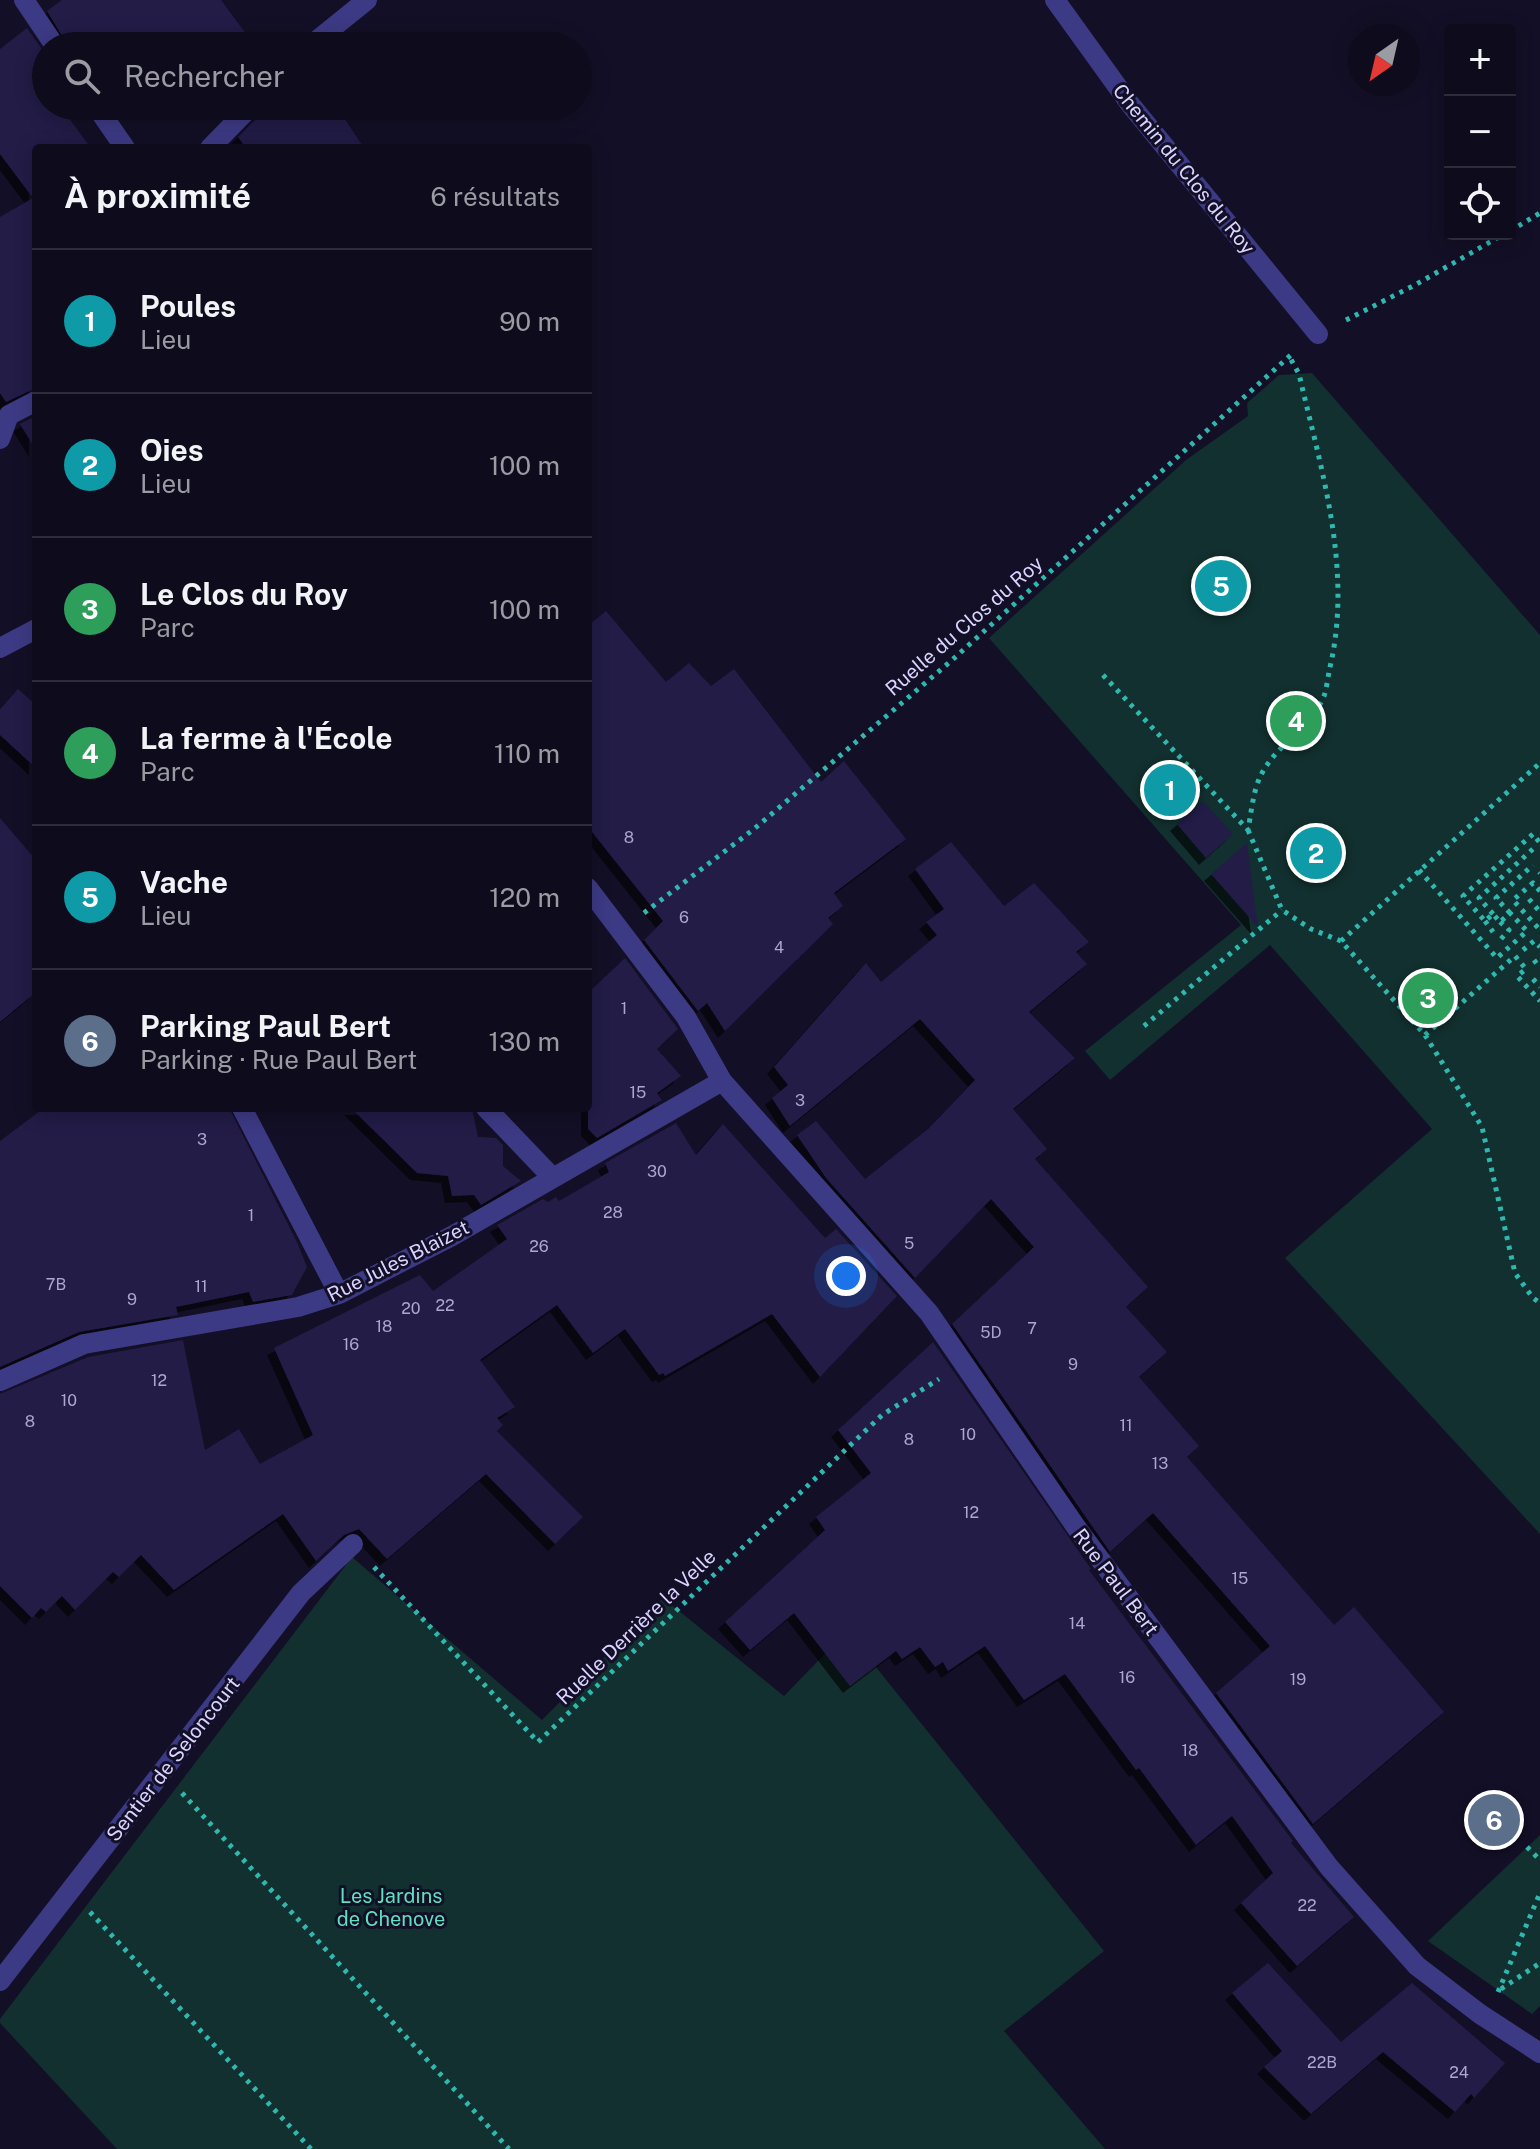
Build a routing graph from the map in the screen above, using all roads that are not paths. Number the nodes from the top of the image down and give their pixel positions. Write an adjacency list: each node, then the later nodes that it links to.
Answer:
1 (24, 0): 4 (street)
2 (367, 0): 5 (street)
3 (1055, 0): 10 (street, Chemin du Clos du Roy)
4 (46, 32)
5 (327, 32)
6 (106, 120): 8 (street)
7 (237, 120): 9 (street)
8 (122, 144)
9 (214, 144)
10 (1318, 334)
11 (32, 403): 12 (street)
12 (0, 439)
13 (32, 631): 14 (street)
14 (0, 648)
15 (592, 893): 16 (street, Rue Paul Bert)
16 (722, 1081): 19 (street, Rue Jules Blaizet); 24 (street, Rue Paul Bert)
17 (244, 1112): 20 (street)
18 (490, 1112): 19 (street)
19 (552, 1177): 20 (street, Rue Jules Blaizet)
20 (339, 1294): 21 (street, Rue Jules Blaizet)
21 (0, 1381)
22 (353, 1544): 23 (street, Sentier de Seloncourt)
23 (0, 1981)
24 (1540, 2053)

